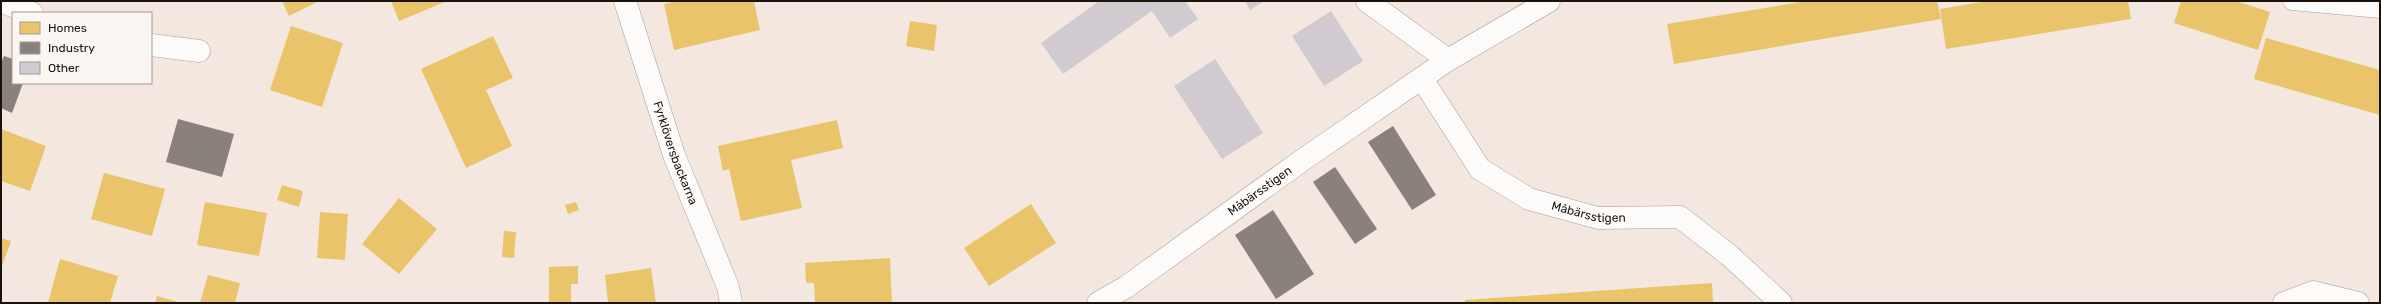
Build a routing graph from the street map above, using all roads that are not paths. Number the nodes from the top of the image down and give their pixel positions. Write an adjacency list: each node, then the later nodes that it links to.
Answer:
1 (625, 1): 12 (street, Fyrklöversbackarna)
2 (1367, 1): 10 (street)
3 (1550, 1): 10 (street, Måbärsstigen)
4 (2292, 1): 6 (lane)
5 (1, 2): 7 (street)
6 (2380, 9)
7 (29, 12)
8 (152, 45): 9 (street)
9 (199, 51)
10 (1448, 60): 11 (street, Måbärsstigen)
11 (1422, 79): 13 (street, Måbärsstigen); 14 (street, Måbärsstigen)
12 (731, 303)
13 (1098, 303)
14 (1781, 303)
15 (2284, 303): 16 (street)
16 (2358, 303)

